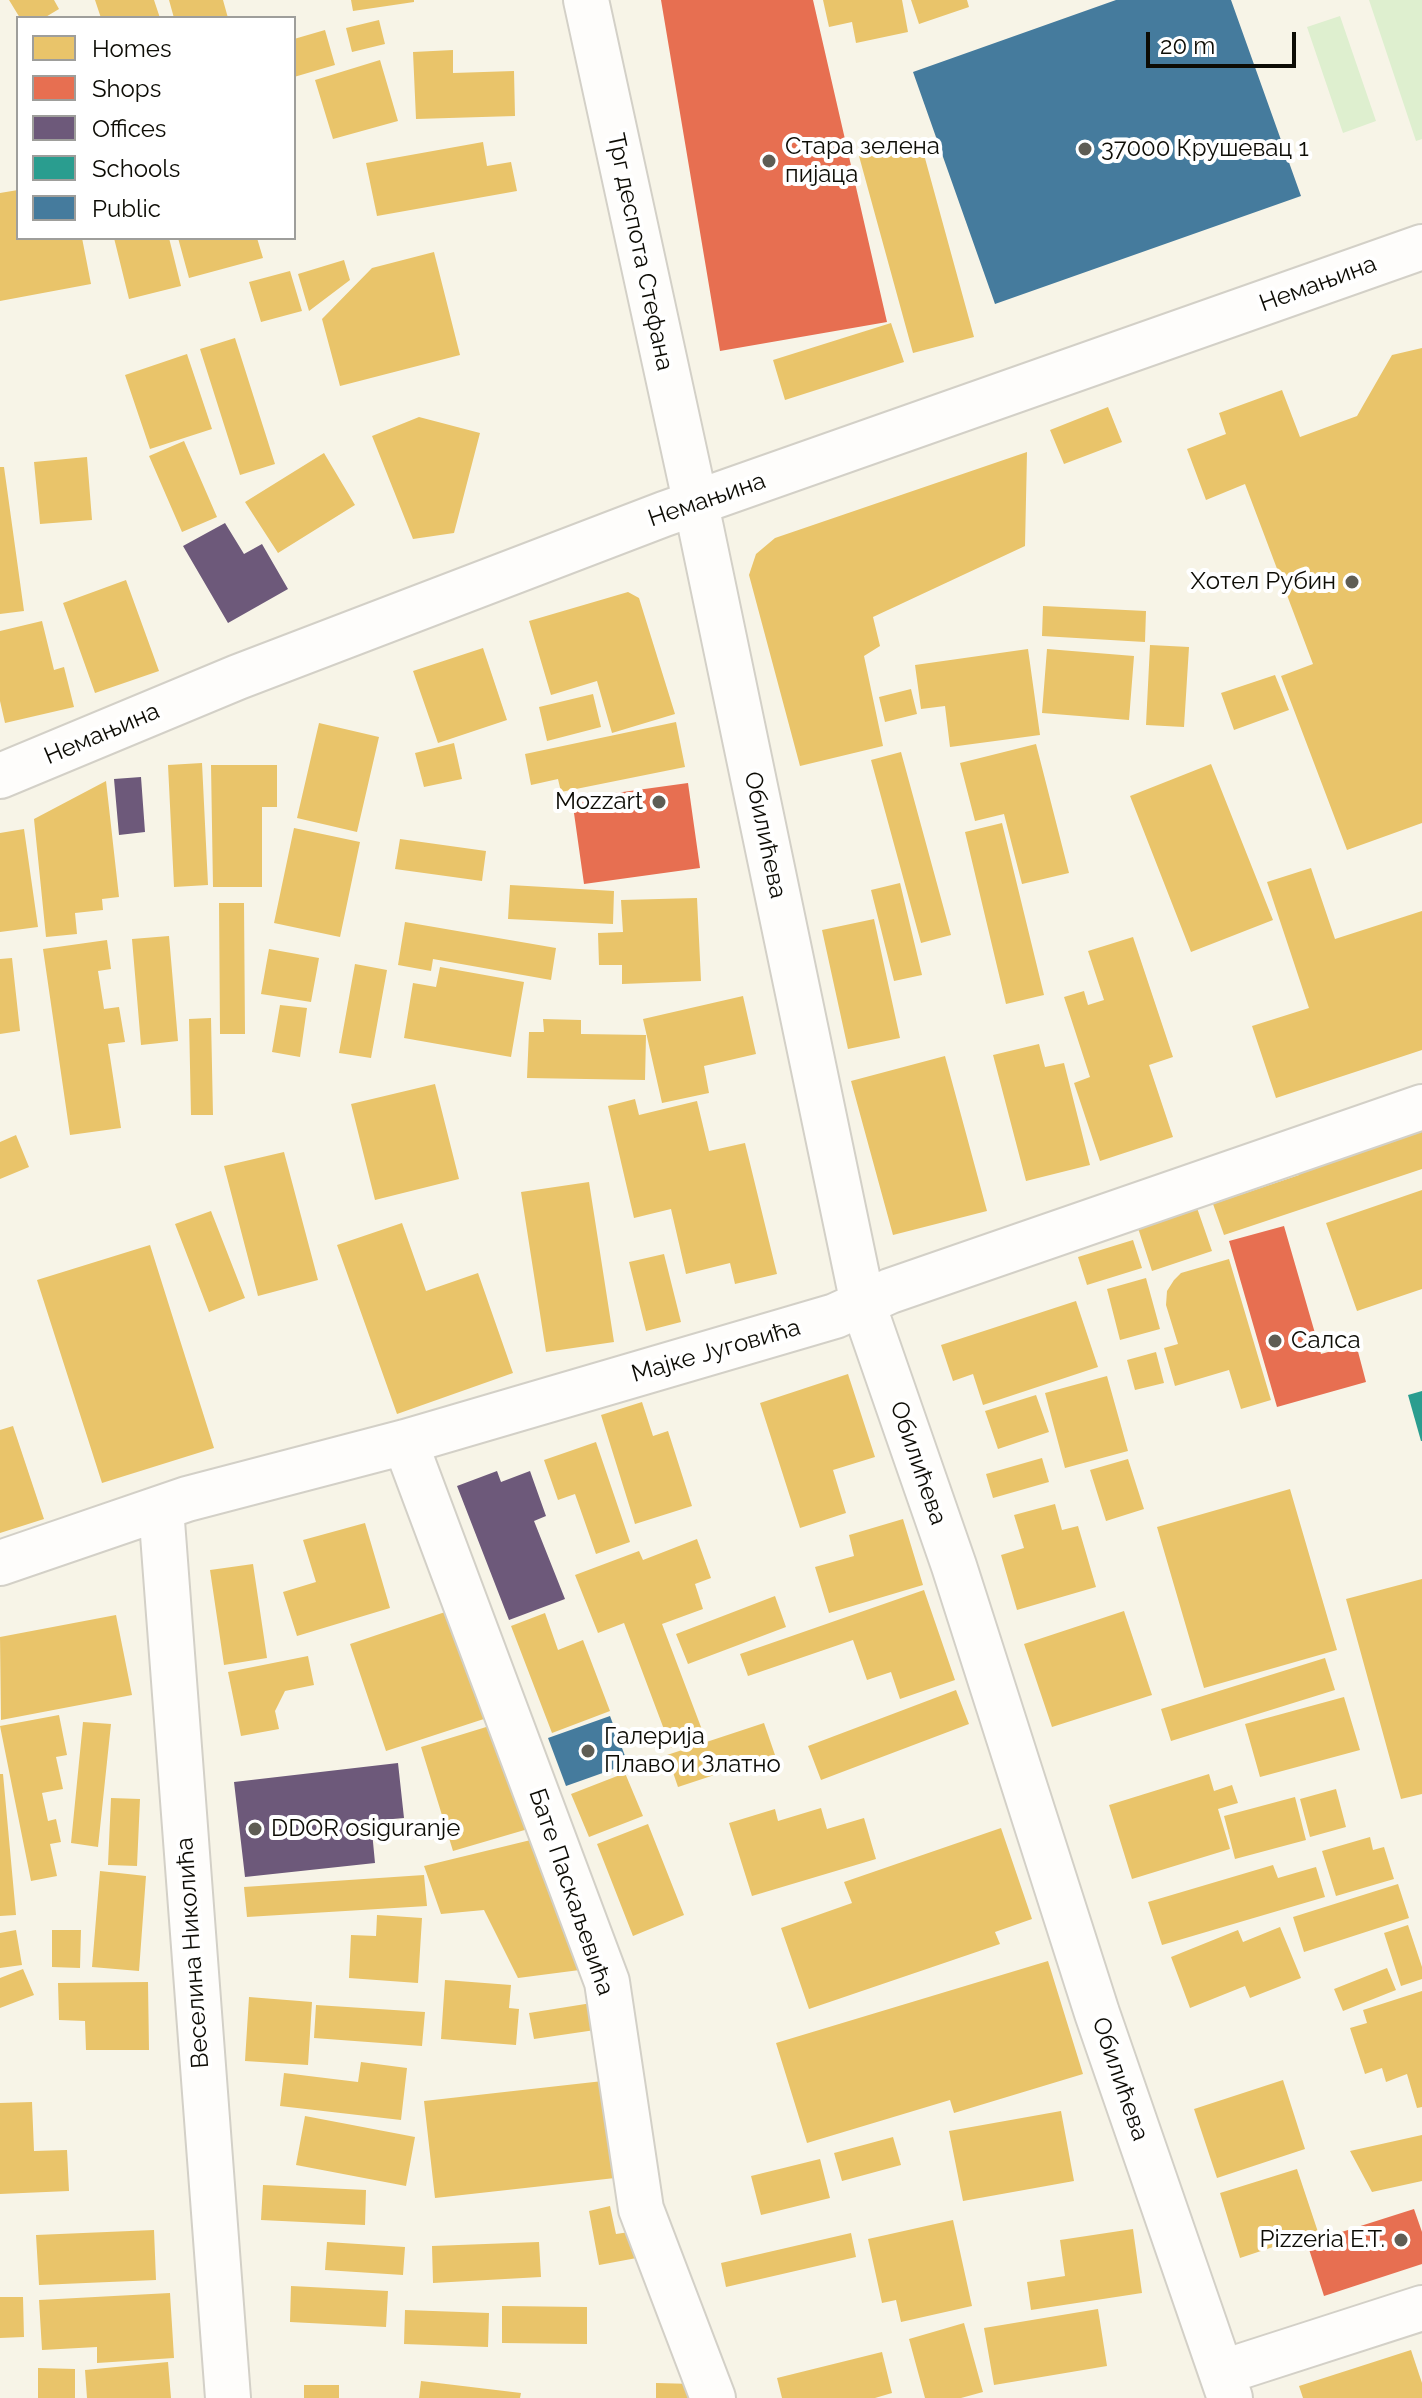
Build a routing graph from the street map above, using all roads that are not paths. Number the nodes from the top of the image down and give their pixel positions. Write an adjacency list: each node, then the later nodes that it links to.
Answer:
1 (586, 0): 3 (street, Трг деспота Стефана)
2 (1422, 247): 3 (street, Немањина)
3 (694, 505): 4 (street, Немањина); 6 (street, Обилићева)
4 (0, 776)
5 (1422, 1107): 6 (street, Мајке Југовића)
6 (863, 1304): 7 (street, Мајке Југовића); 11 (street, Обилићева)
7 (405, 1442): 8 (street, Мајке Југовића); 13 (street, Бате Паскаљевића)
8 (161, 1508): 9 (street, Мајке Југовића); 12 (street, Веселина Николића)
9 (0, 1563)
10 (1422, 2308): 11 (street)
11 (1226, 2384)
12 (228, 2398)
13 (713, 2398)

